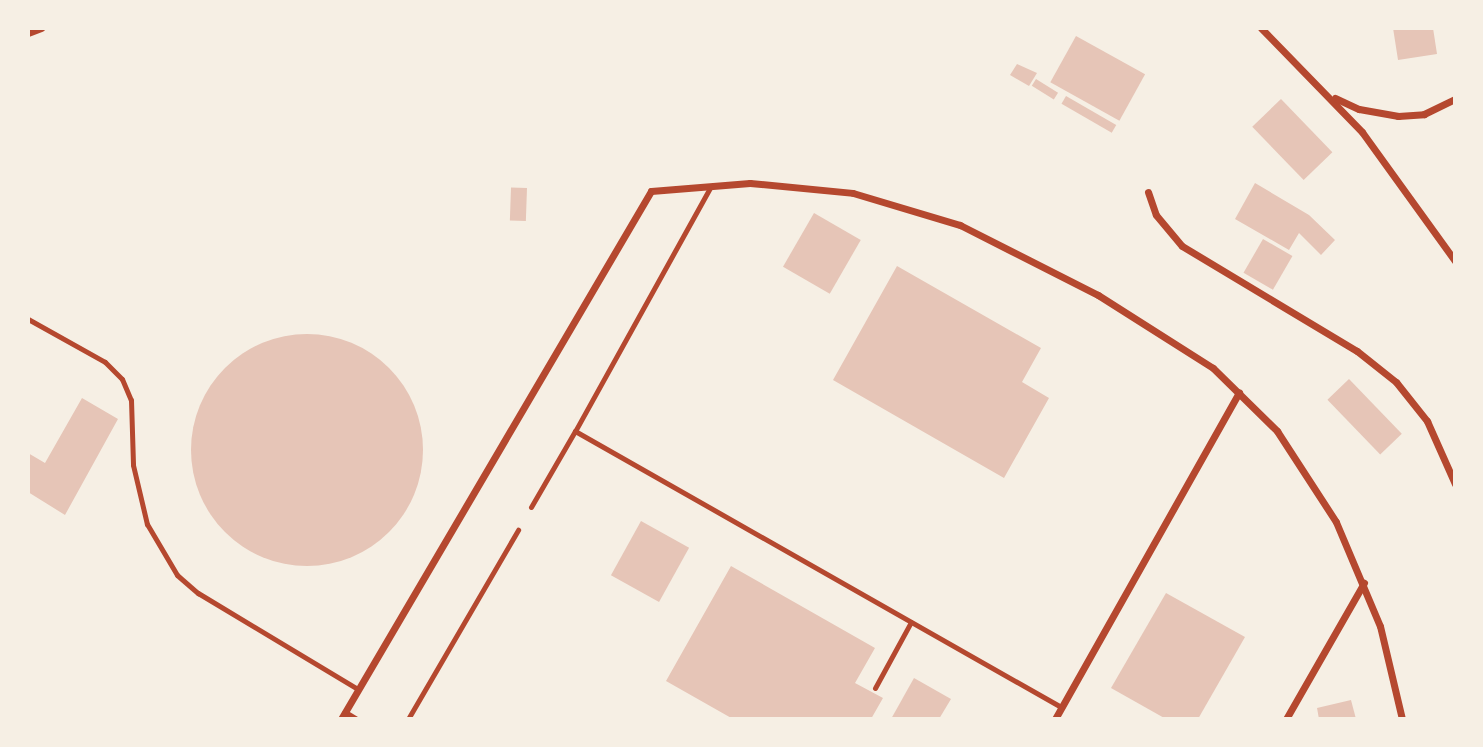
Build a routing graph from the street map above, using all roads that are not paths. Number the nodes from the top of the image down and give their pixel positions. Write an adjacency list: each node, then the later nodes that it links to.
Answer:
1 (41, 28): 3 (street)
2 (1261, 28): 4 (street)
3 (28, 33)
4 (1328, 94): 5 (street); 8 (street)
5 (1455, 99)
6 (711, 186): 10 (street); 11 (lane); 18 (street)
7 (1148, 192): 12 (street)
8 (1455, 261)
9 (28, 319): 18 (lane)
10 (1239, 391): 15 (street); 19 (street)
11 (575, 431): 13 (lane); 16 (lane)
12 (1455, 484)
13 (531, 507)
14 (518, 530): 22 (lane)
15 (1364, 583): 24 (street); 25 (street)
16 (911, 622): 17 (lane); 19 (lane)
17 (875, 688)
18 (358, 689): 20 (street)
19 (1061, 707): 23 (street)
20 (343, 716): 21 (street)
21 (355, 719)
22 (408, 719)
23 (1055, 719)
24 (1286, 719)
25 (1402, 719)

